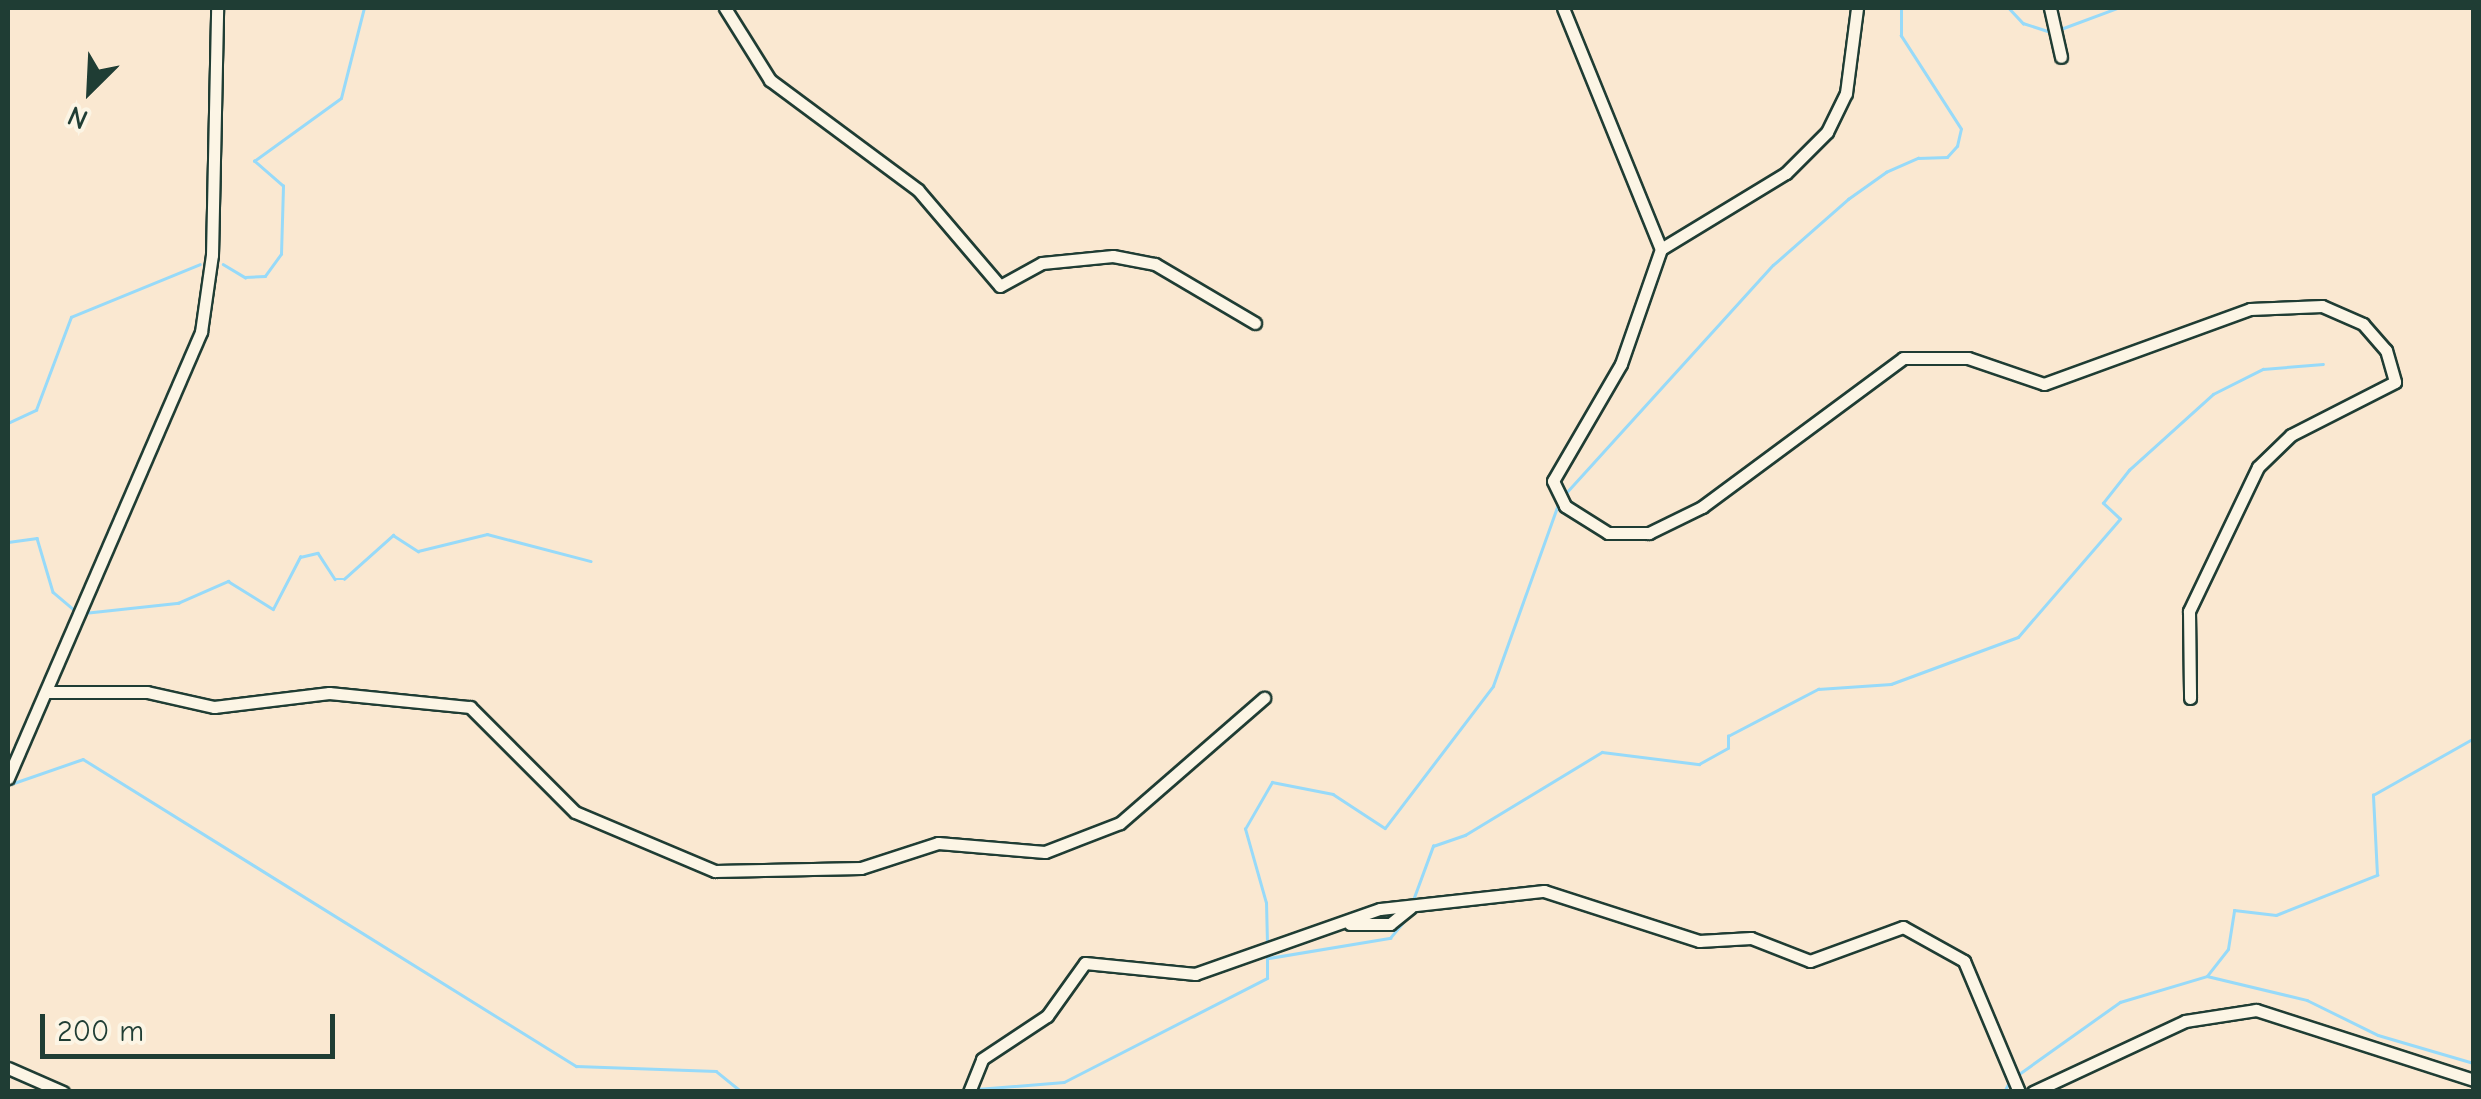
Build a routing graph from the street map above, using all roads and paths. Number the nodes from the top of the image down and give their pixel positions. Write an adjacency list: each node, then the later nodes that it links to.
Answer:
1 (217, 8): 9 (street)
2 (725, 8): 8 (street)
3 (1564, 8): 7 (street)
4 (1857, 8): 7 (street)
5 (2050, 8): 6 (street)
6 (2061, 57)
7 (1661, 250): 11 (street)
8 (1256, 323)
9 (46, 692): 10 (street); 12 (street)
10 (1264, 698)
11 (2190, 698)
12 (8, 778)
13 (8, 1068): 15 (street)
14 (2474, 1080): 18 (street)
15 (63, 1092)
16 (970, 1092): 17 (street)
17 (2019, 1092)
18 (2033, 1092)

